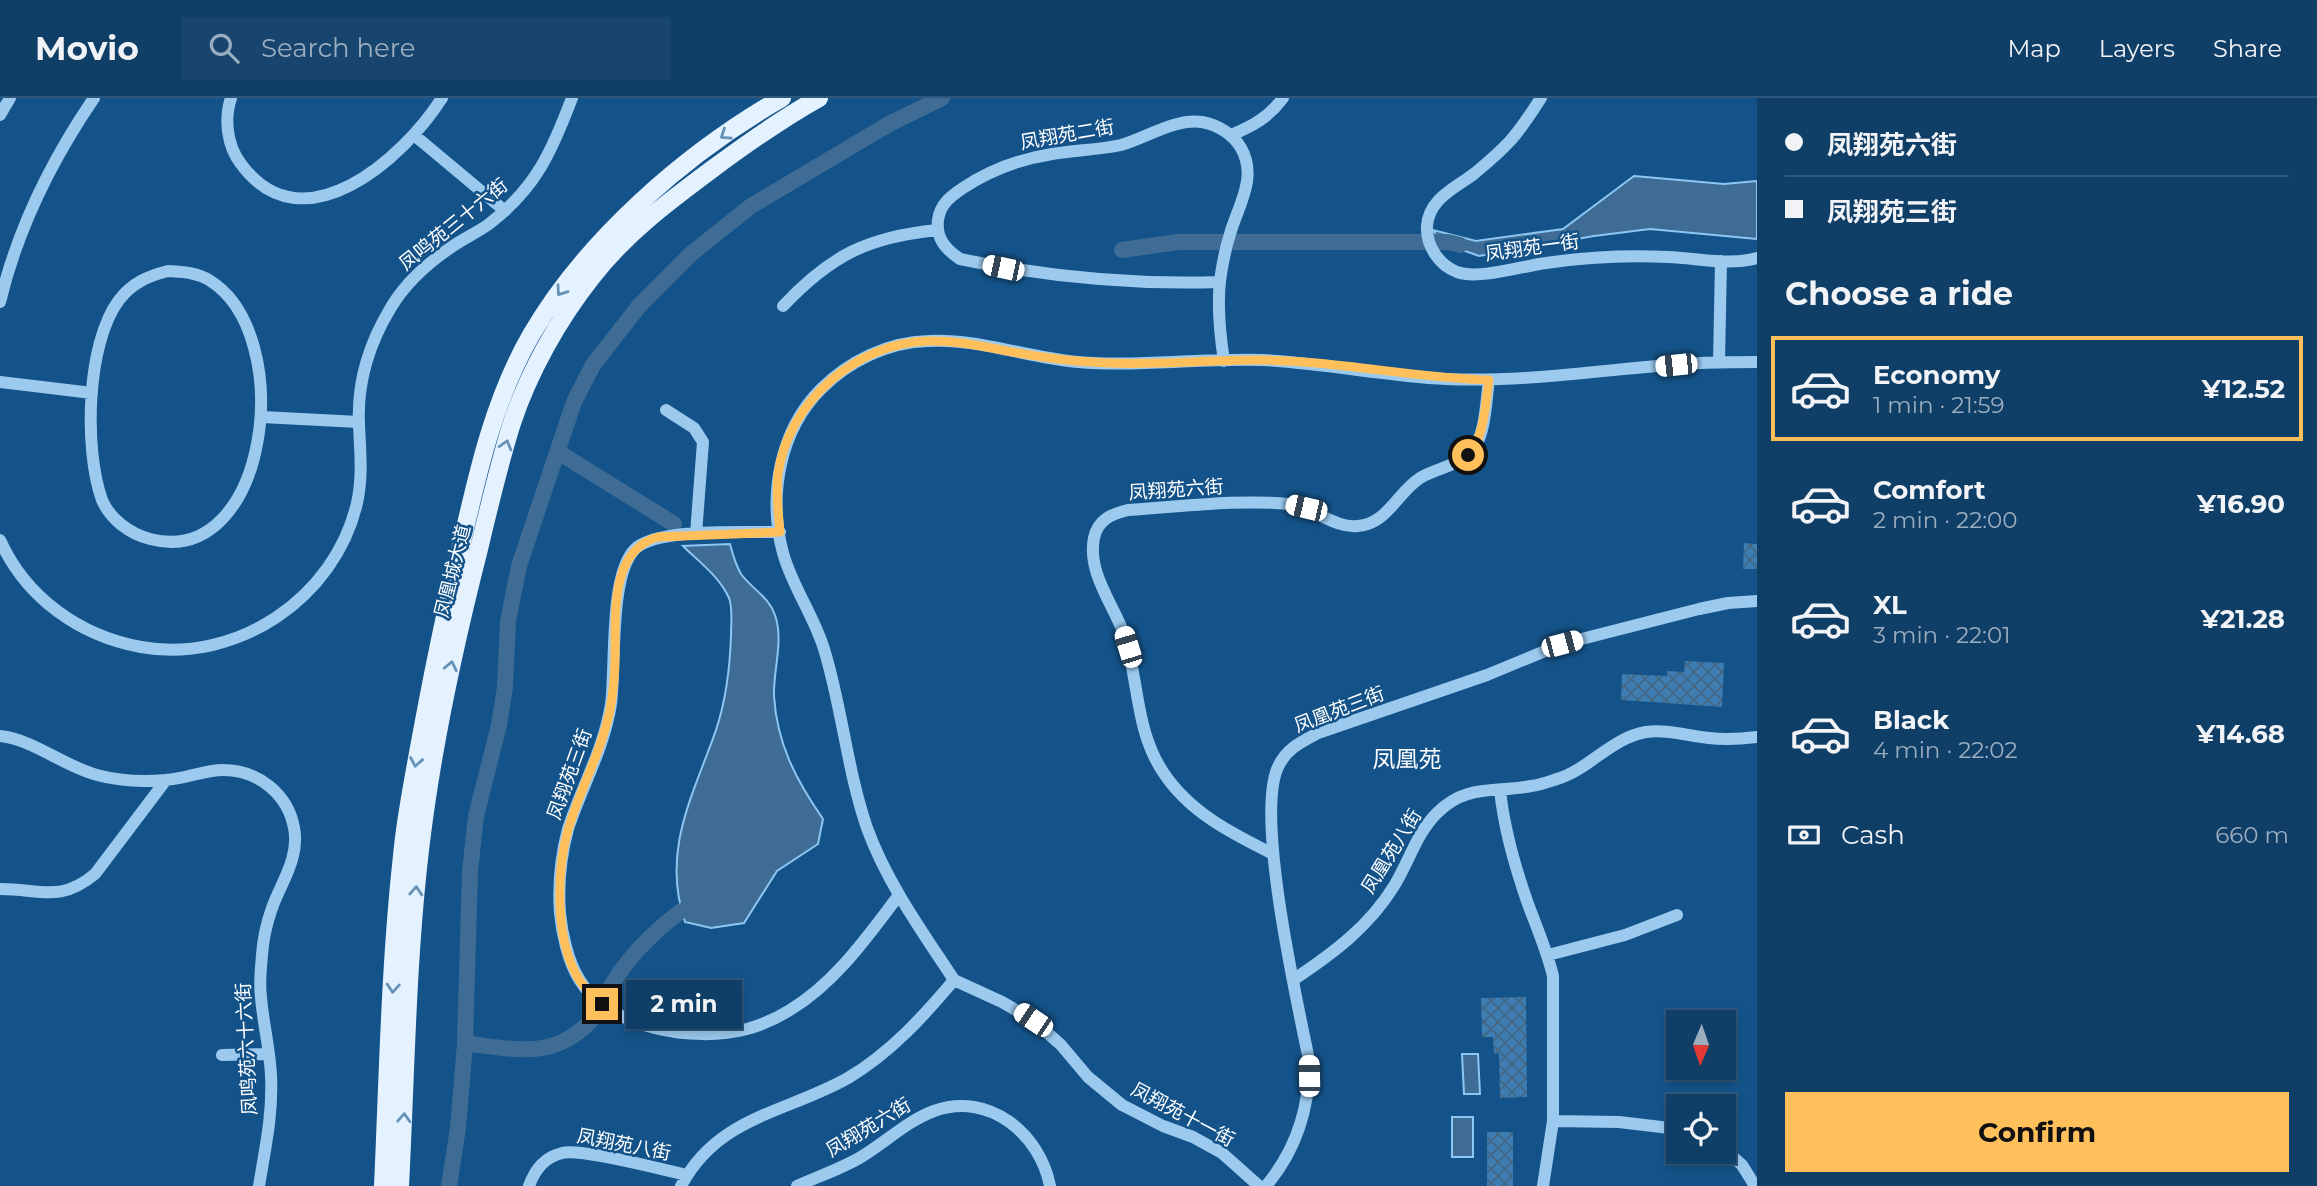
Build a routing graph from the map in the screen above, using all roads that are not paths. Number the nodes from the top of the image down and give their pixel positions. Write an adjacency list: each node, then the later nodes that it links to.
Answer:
1 (10, 98): 10 (street)
2 (94, 98): 18 (street)
3 (231, 98): 11 (street)
4 (442, 98): 11 (street)
5 (572, 98): 13 (street, 凤鸣苑三十六街)
6 (782, 98): 51 (main road, 凤凰城大道, one-way to 51)
7 (819, 98): 52 (main road, 凤凰城大道, one-way to 7)
8 (1283, 98): 12 (street)
9 (1541, 98): 16 (street, 凤翔苑一街)
10 (0, 116)
11 (414, 135): 13 (street)
12 (1231, 135): 14 (street, 凤翔苑二街); 17 (street)
13 (505, 211): 28 (street, 凤鸣苑三十六街)
14 (937, 230): 17 (street); 19 (street)
15 (1757, 258): 16 (street, 凤翔苑一街)
16 (1721, 261): 21 (street)
17 (1220, 282): 20 (street)
18 (0, 302)
19 (783, 306)
20 (1223, 361): 23 (street); 29 (street)
21 (1719, 362): 22 (street); 23 (street)
22 (1757, 362)
23 (1489, 380): 37 (street, 凤翔苑六街)
24 (0, 382): 25 (street)
25 (92, 393): 27 (street); 27 (street)
26 (666, 410): 30 (street)
27 (262, 417): 28 (street)
28 (359, 422): 31 (street, 凤鸣苑三十六街)
29 (780, 532): 30 (street, 凤翔苑三街); 39 (street)
30 (696, 534): 39 (street, 凤翔苑三街)
31 (0, 540)
32 (1757, 601): 37 (street, 凤凰苑三街)
33 (0, 736): 35 (street)
34 (1757, 737): 36 (street, 凤凰苑八街)
35 (166, 780): 38 (street); 44 (street, 凤鸣苑六十六街)
36 (1500, 789): 41 (street); 43 (street, 凤凰苑八街)
37 (1273, 854): 43 (street, 凤凰苑三街)
38 (0, 889)
39 (899, 895): 42 (street)
40 (1676, 915): 41 (street)
41 (1548, 955): 46 (street)
42 (954, 980): 49 (street); 56 (street, 凤翔苑十一街)
43 (1293, 980): 57 (street, 凤凰苑三街)
44 (268, 1054): 45 (street); 50 (street, 凤鸣苑六十六街)
45 (222, 1055)
46 (1553, 1121): 47 (street); 58 (street)
47 (1666, 1128)
48 (1736, 1160): 59 (street)
49 (684, 1181): 53 (street, 凤翔苑八街)
50 (259, 1186)
51 (383, 1186)
52 (400, 1186)
53 (529, 1186)
54 (797, 1186): 55 (street, 凤翔苑六街)
55 (1050, 1186)
56 (1259, 1186)
57 (1266, 1186)
58 (1543, 1186)
59 (1755, 1186)

